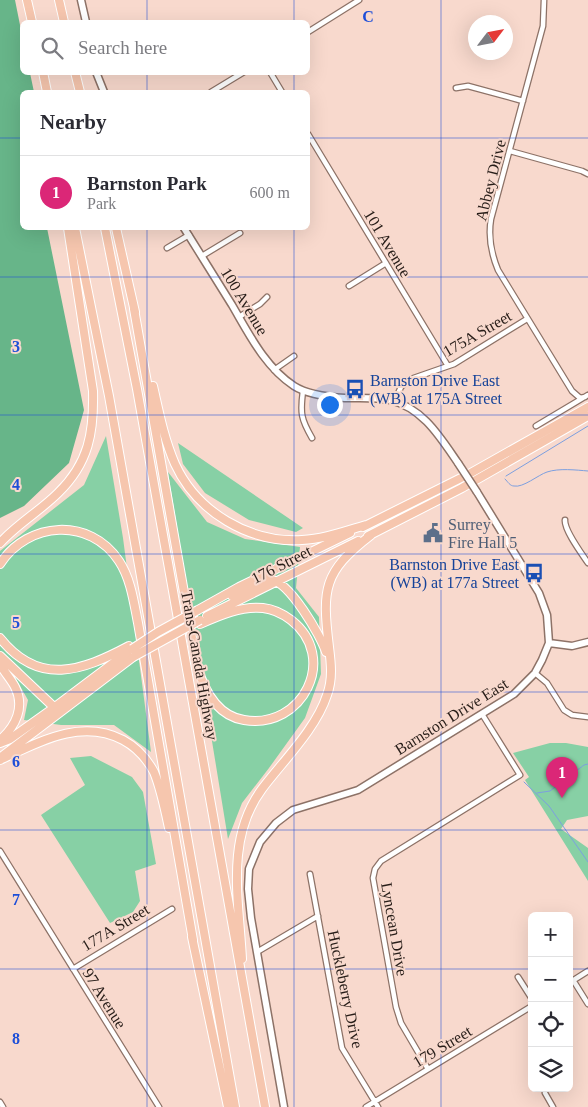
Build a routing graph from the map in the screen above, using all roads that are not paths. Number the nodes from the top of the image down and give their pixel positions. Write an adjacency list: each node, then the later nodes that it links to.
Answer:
1 (27, 0): 6 (highway)
2 (59, 0): 7 (highway)
3 (81, 0): 8 (street)
4 (360, 0): 9 (street)
5 (544, 0): 21 (street, Abbey Drive)
6 (32, 20)
7 (64, 20)
8 (86, 20)
9 (310, 31)
10 (44, 75): 16 (highway)
11 (75, 75): 17 (highway)
12 (97, 75): 18 (street)
13 (239, 75): 19 (street)
14 (272, 75): 20 (street)
15 (456, 88): 21 (street)
16 (47, 90)
17 (78, 90)
18 (103, 90)
19 (215, 90)
20 (281, 90)
21 (523, 101): 23 (street, Abbey Drive)
22 (310, 137): 34 (street, 101 Avenue)
23 (510, 151): 24 (street); 39 (street, Abbey Drive)
24 (588, 174)
25 (68, 230): 54 (highway)
26 (75, 230): 95 (highway)
27 (105, 230): 84 (highway, Trans-Canada Highway)
28 (116, 230): 37 (highway)
29 (185, 230): 31 (street, 100 Avenue)
30 (240, 233): 33 (street)
31 (189, 235): 32 (street); 33 (street, 100 Avenue)
32 (167, 248)
33 (202, 256): 38 (street, 100 Avenue)
34 (386, 263): 35 (street); 41 (street, 101 Avenue)
35 (349, 286)
36 (267, 297): 38 (street)
37 (134, 309): 52 (highway); 59 (highway)
38 (239, 317): 42 (street, 100 Avenue)
39 (527, 319): 41 (street, 175A Street); 45 (street, Abbey Drive)
40 (294, 356): 42 (street)
41 (448, 366): 46 (street, 175A Street)
42 (274, 370): 43 (street, 100 Avenue)
43 (289, 383): 44 (street, Barnston Drive East)
44 (303, 391): 46 (street, Barnston Drive East); 50 (street)
45 (586, 396): 49 (street)
46 (394, 402): 62 (street, Barnston Drive East, bridge)
47 (588, 406): 52 (highway, 176 Street)
48 (588, 416): 53 (highway, 176 Street)
49 (536, 426)
50 (312, 438)
51 (565, 520): 55 (street)
52 (366, 525): 58 (highway, 176 Street)
53 (371, 535): 57 (highway, 176 Street); 66 (highway)
54 (0, 543)
55 (588, 563)
56 (0, 564): 77 (highway)
57 (277, 582): 58 (highway); 59 (highway, 176 Street); 66 (highway)
58 (207, 605): 63 (highway, 176 Street, bridge)
59 (200, 622): 63 (highway, bridge)
60 (0, 638): 63 (highway)
61 (588, 642): 62 (street)
62 (549, 644): 67 (street, Barnston Drive East)
63 (132, 650): 68 (highway)
64 (0, 656): 68 (highway)
65 (0, 664): 71 (highway)
66 (332, 669): 84 (highway)
67 (535, 673): 69 (street, Barnston Drive East); 70 (street)
68 (57, 710): 71 (highway); 72 (highway)
69 (482, 714): 78 (street, Barnston Drive East); 88 (street, Lyncean Drive)
70 (588, 717)
71 (0, 742)
72 (0, 759): 77 (highway)
73 (0, 851): 79 (street, 97 Avenue)
74 (310, 874): 76 (street, Huckleberry Drive)
75 (172, 909): 79 (street, 177A Street)
76 (318, 916): 78 (street); 91 (street, Huckleberry Drive)
77 (192, 940): 94 (highway)
78 (257, 952): 97 (street, Barnston Drive East)
79 (73, 969): 93 (street, 97 Avenue)
80 (588, 971): 82 (street)
81 (518, 977): 85 (street)
82 (573, 981)
83 (573, 985): 86 (street)
84 (244, 988): 96 (highway, Trans-Canada Highway)
85 (528, 993)
86 (588, 1004)
87 (528, 1008): 88 (street, 179 Street)
88 (428, 1069): 91 (street, 179 Street)
89 (545, 1093): 100 (street)
90 (0, 1102): 92 (street)
91 (375, 1102): 98 (street, 179 Street); 99 (street, Huckleberry Drive)
92 (3, 1107)
93 (159, 1107)
94 (228, 1107)
95 (235, 1107)
96 (265, 1107)
97 (284, 1107)
98 (366, 1107)
99 (378, 1107)
100 (554, 1107)

